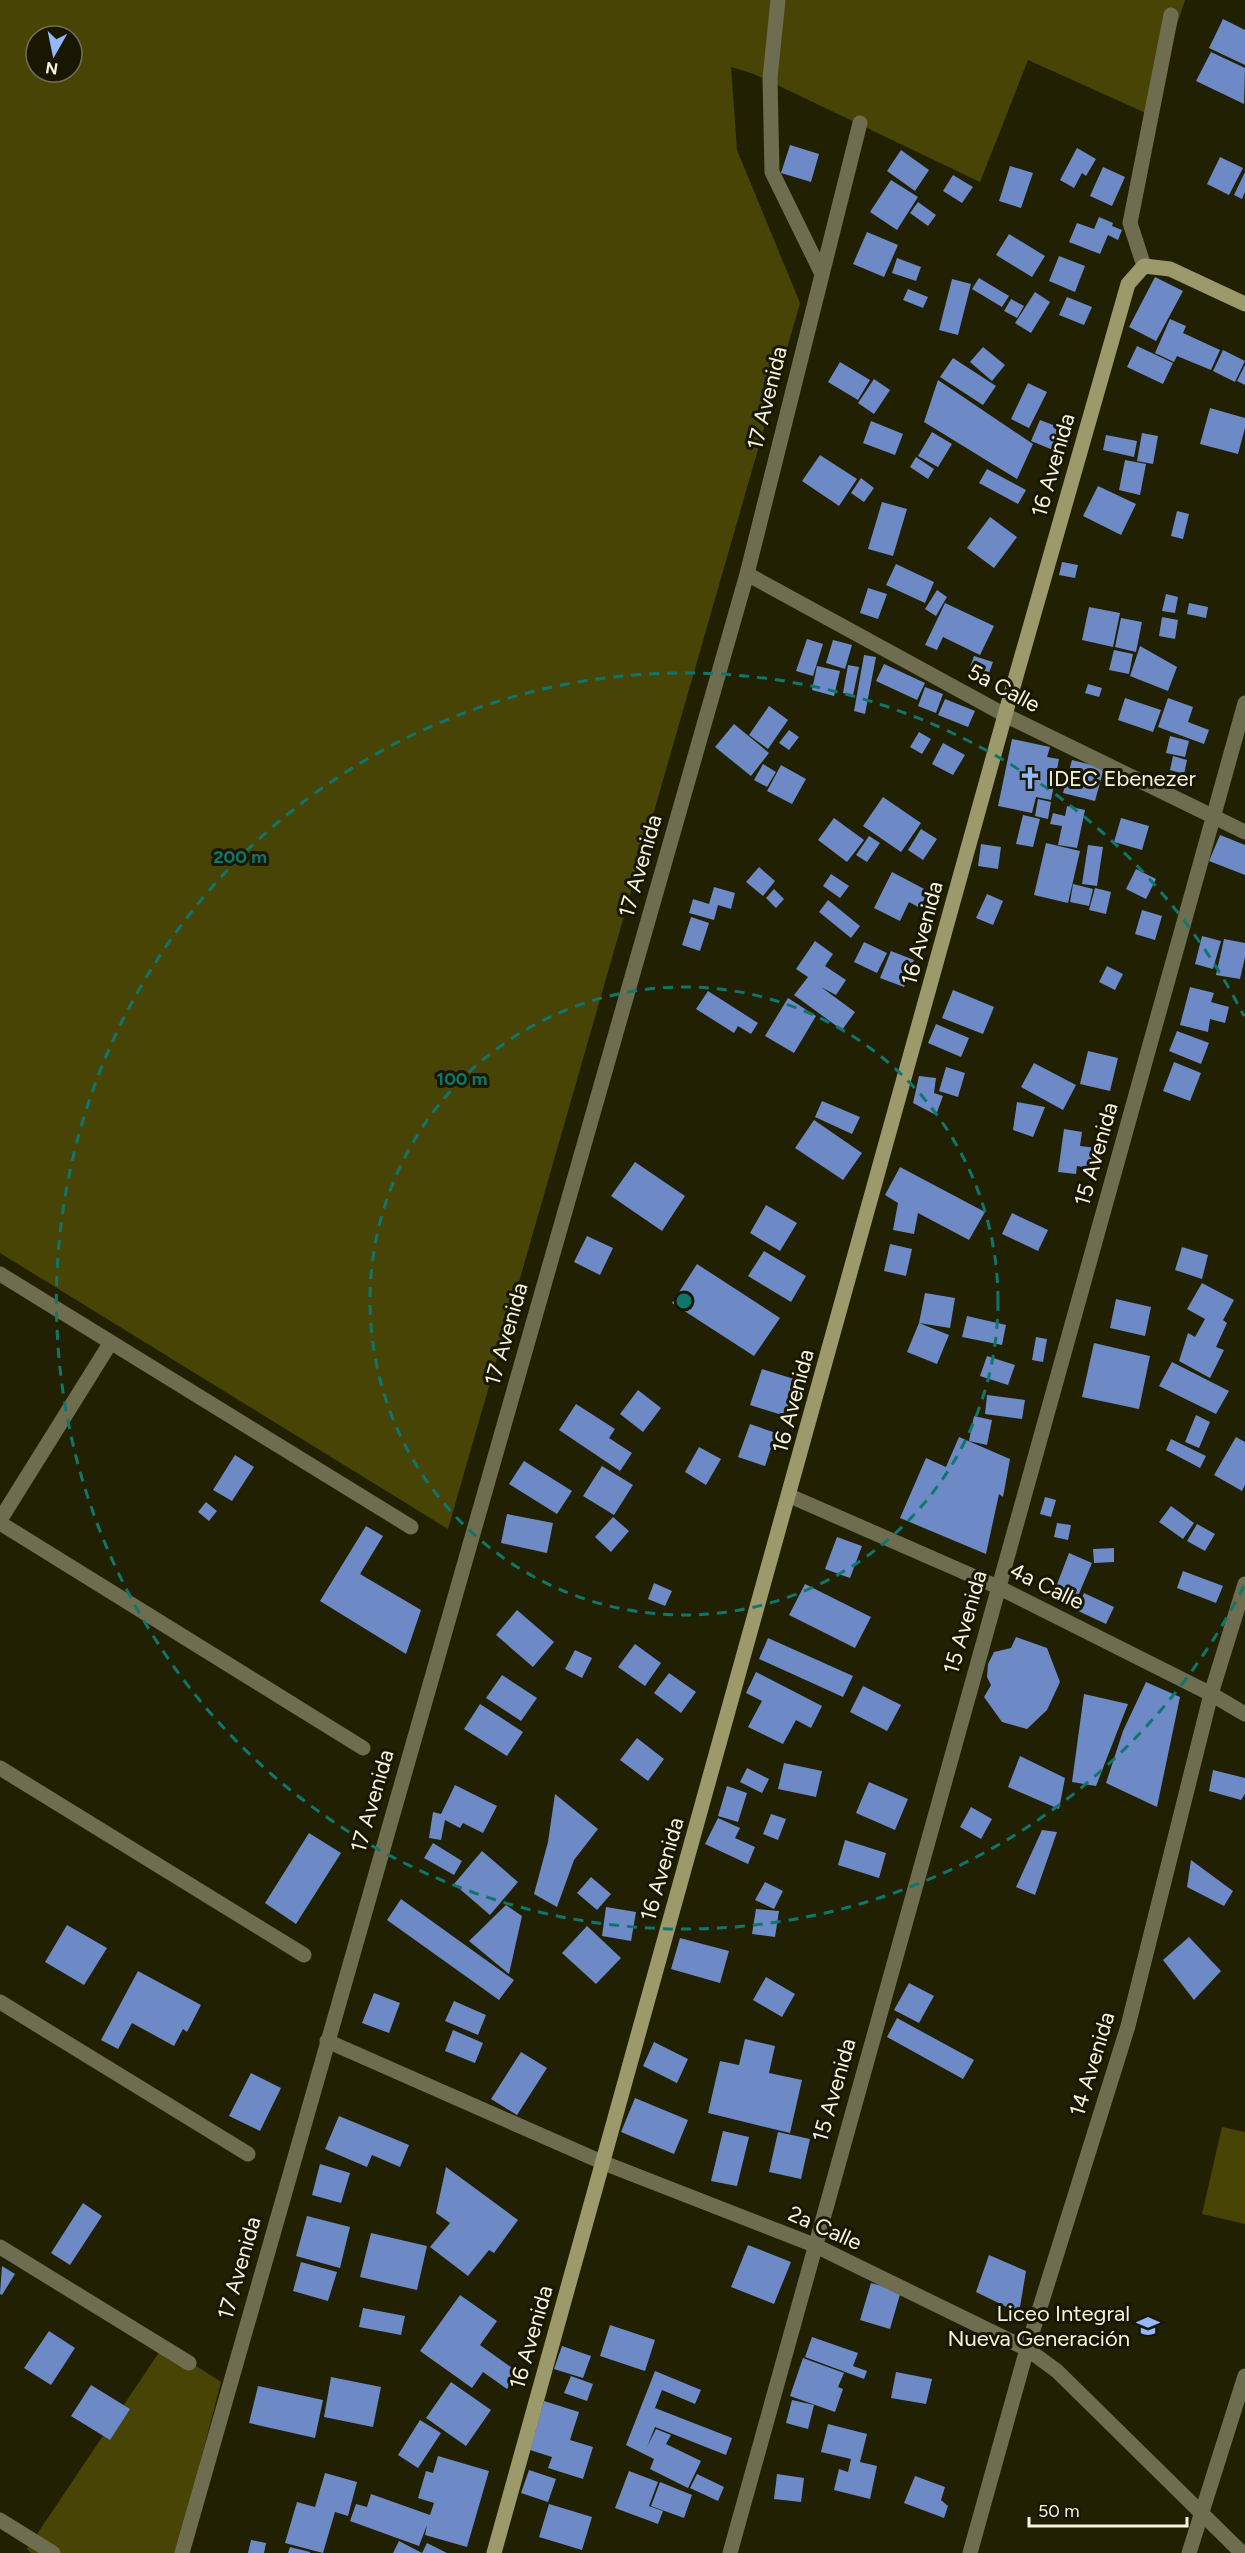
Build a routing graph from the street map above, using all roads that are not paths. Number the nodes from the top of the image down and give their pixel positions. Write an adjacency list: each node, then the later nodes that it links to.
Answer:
1 (778, 0): 5 (street)
2 (1171, 15): 4 (street)
3 (860, 123): 5 (street, 17 Avenida)
4 (1144, 266): 6 (main road); 9 (main road, 16 Avenida)
5 (821, 272): 7 (street, 17 Avenida)
6 (1245, 304)
7 (747, 574): 9 (street, 5a Calle); 25 (street, 17 Avenida)
8 (1245, 704): 10 (street, 15 Avenida)
9 (1005, 716): 10 (street, 5a Calle); 14 (main road, 16 Avenida)
10 (1214, 817): 11 (street, 5a Calle); 18 (street, 15 Avenida)
11 (1245, 832)
12 (0, 1274): 13 (street)
13 (111, 1342): 15 (street); 16 (street)
14 (790, 1496): 18 (street, 4a Calle); 27 (main road, 16 Avenida)
15 (0, 1522): 21 (street)
16 (411, 1527)
17 (1245, 1584): 19 (street, 14 Avenida)
18 (998, 1587): 19 (street, 4a Calle); 28 (street, 15 Avenida)
19 (1211, 1694): 20 (street, 4a Calle); 30 (street, 14 Avenida)
20 (1245, 1714)
21 (363, 1748)
22 (0, 1768): 23 (street)
23 (304, 1955)
24 (0, 2002): 26 (street)
25 (327, 2041): 27 (street, 2a Calle); 36 (street, 17 Avenida)
26 (248, 2154)
27 (604, 2163): 28 (street, 2a Calle); 37 (main road, 16 Avenida)
28 (814, 2245): 30 (street, 2a Calle); 38 (street, 15 Avenida)
29 (0, 2247): 31 (street)
30 (1027, 2349): 33 (street, 2a Calle); 39 (street, 14 Avenida)
31 (189, 2362)
32 (1245, 2376): 33 (street)
33 (1201, 2513): 40 (street); 41 (street, 2a Calle)
34 (0, 2520): 35 (street)
35 (53, 2553)
36 (182, 2553)
37 (494, 2553)
38 (730, 2553)
39 (970, 2553)
40 (1189, 2553)
41 (1242, 2553)

